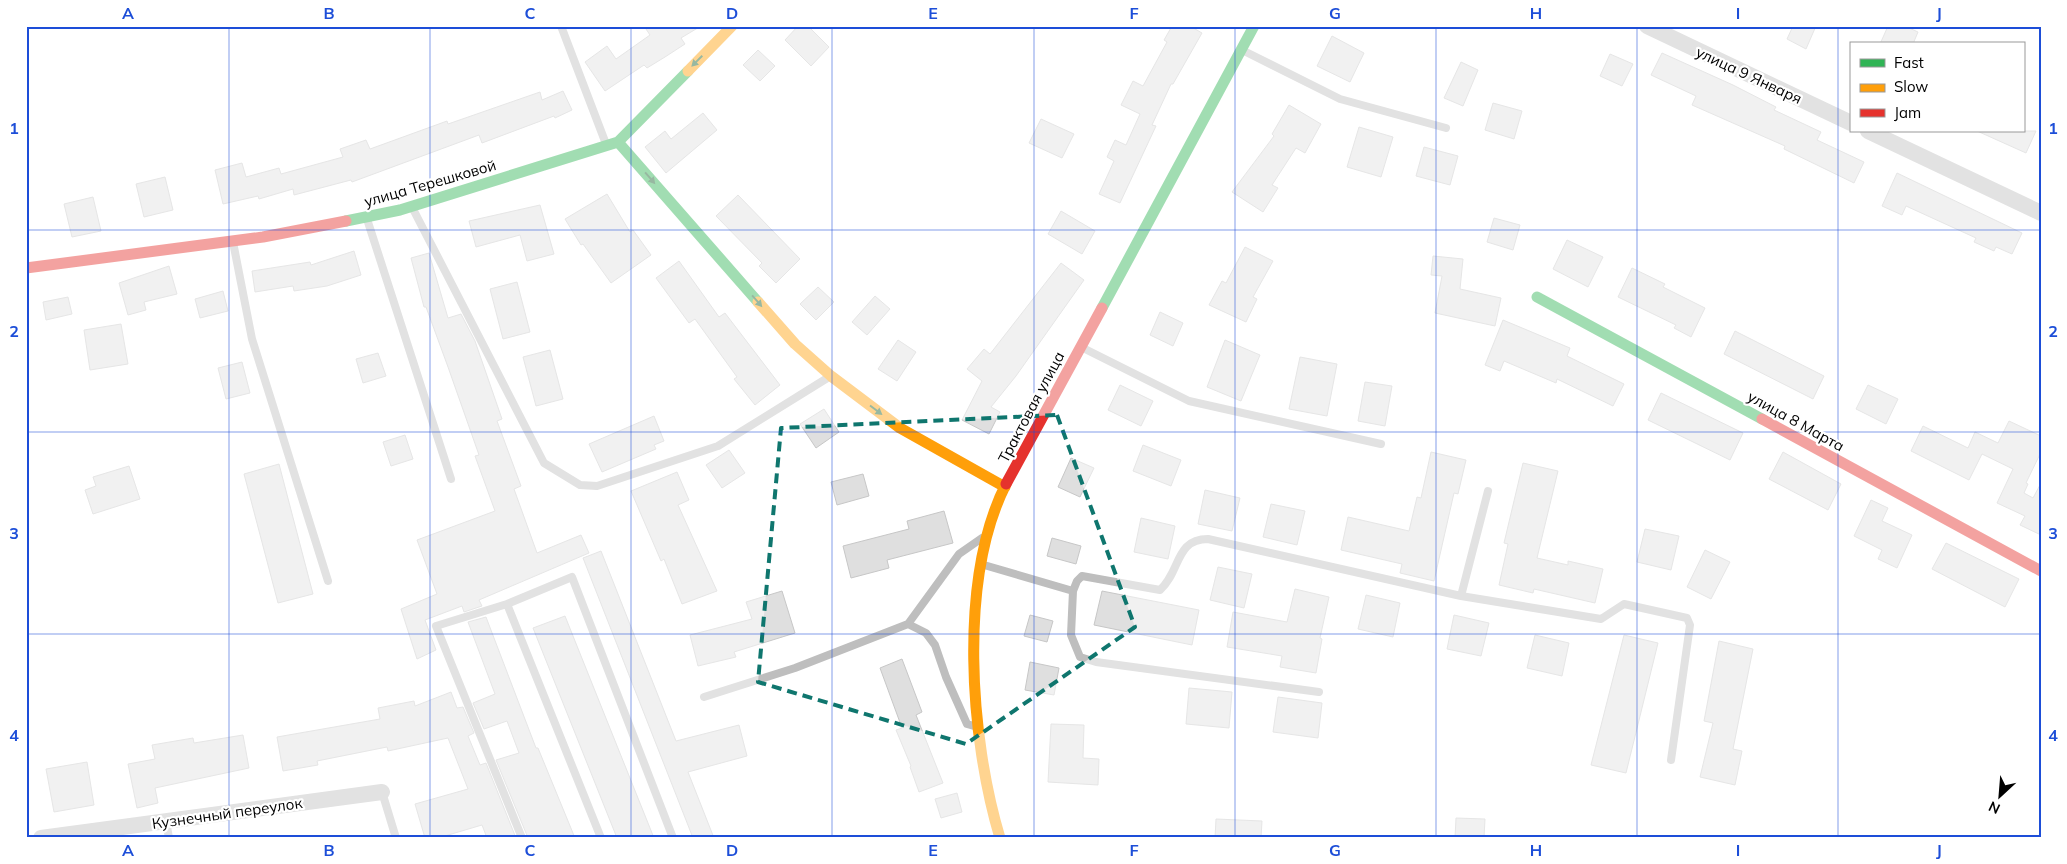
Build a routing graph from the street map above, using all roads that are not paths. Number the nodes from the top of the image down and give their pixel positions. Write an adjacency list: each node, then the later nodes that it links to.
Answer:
1 (561, 26): 10 (lane)
2 (732, 26): 9 (street, one-way to 9)
3 (1254, 26): 5 (street, Трактовая улица)
4 (1647, 26): 6 (street, улица 9 Января)
5 (1241, 50): 7 (lane); 17 (street, Трактовая улица)
6 (1850, 123)
7 (1446, 128)
8 (1870, 132): 12 (street)
9 (618, 142): 10 (street, улица Терешковой); 18 (street, one-way to 18)
10 (606, 145): 11 (street, улица Терешковой)
11 (412, 207): 13 (street, улица Терешковой); 18 (lane)
12 (2041, 213)
13 (366, 217): 14 (street, улица Терешковой); 20 (lane)
14 (233, 241): 15 (street, улица Терешковой); 26 (lane)
15 (26, 268)
16 (1537, 297): 25 (street, улица 8 Марта)
17 (1080, 346): 19 (lane); 21 (street, Трактовая улица)
18 (831, 376): 21 (street, one-way to 21)
19 (1381, 444)
20 (451, 479)
21 (1005, 487): 23 (street, Трактовая улица)
22 (1488, 491): 28 (lane)
23 (987, 534): 24 (street, Трактовая улица); 30 (lane)
24 (982, 564): 27 (lane); 33 (street, Трактовая улица)
25 (2041, 571)
26 (328, 581)
27 (1073, 591): 28 (lane); 31 (lane)
28 (1461, 596): 34 (lane)
29 (507, 604): 40 (lane); 41 (lane); 42 (lane)
30 (908, 624): 32 (lane); 33 (lane)
31 (1319, 692)
32 (704, 697)
33 (976, 726): 43 (street, Трактовая улица)
34 (1671, 760)
35 (382, 792): 36 (street, Кузнечный переулок); 39 (lane)
36 (166, 821): 37 (street, Кузнечный переулок); 38 (lane)
37 (41, 838)
38 (169, 838)
39 (396, 838)
40 (522, 838)
41 (602, 838)
42 (673, 838)
43 (1000, 838)

